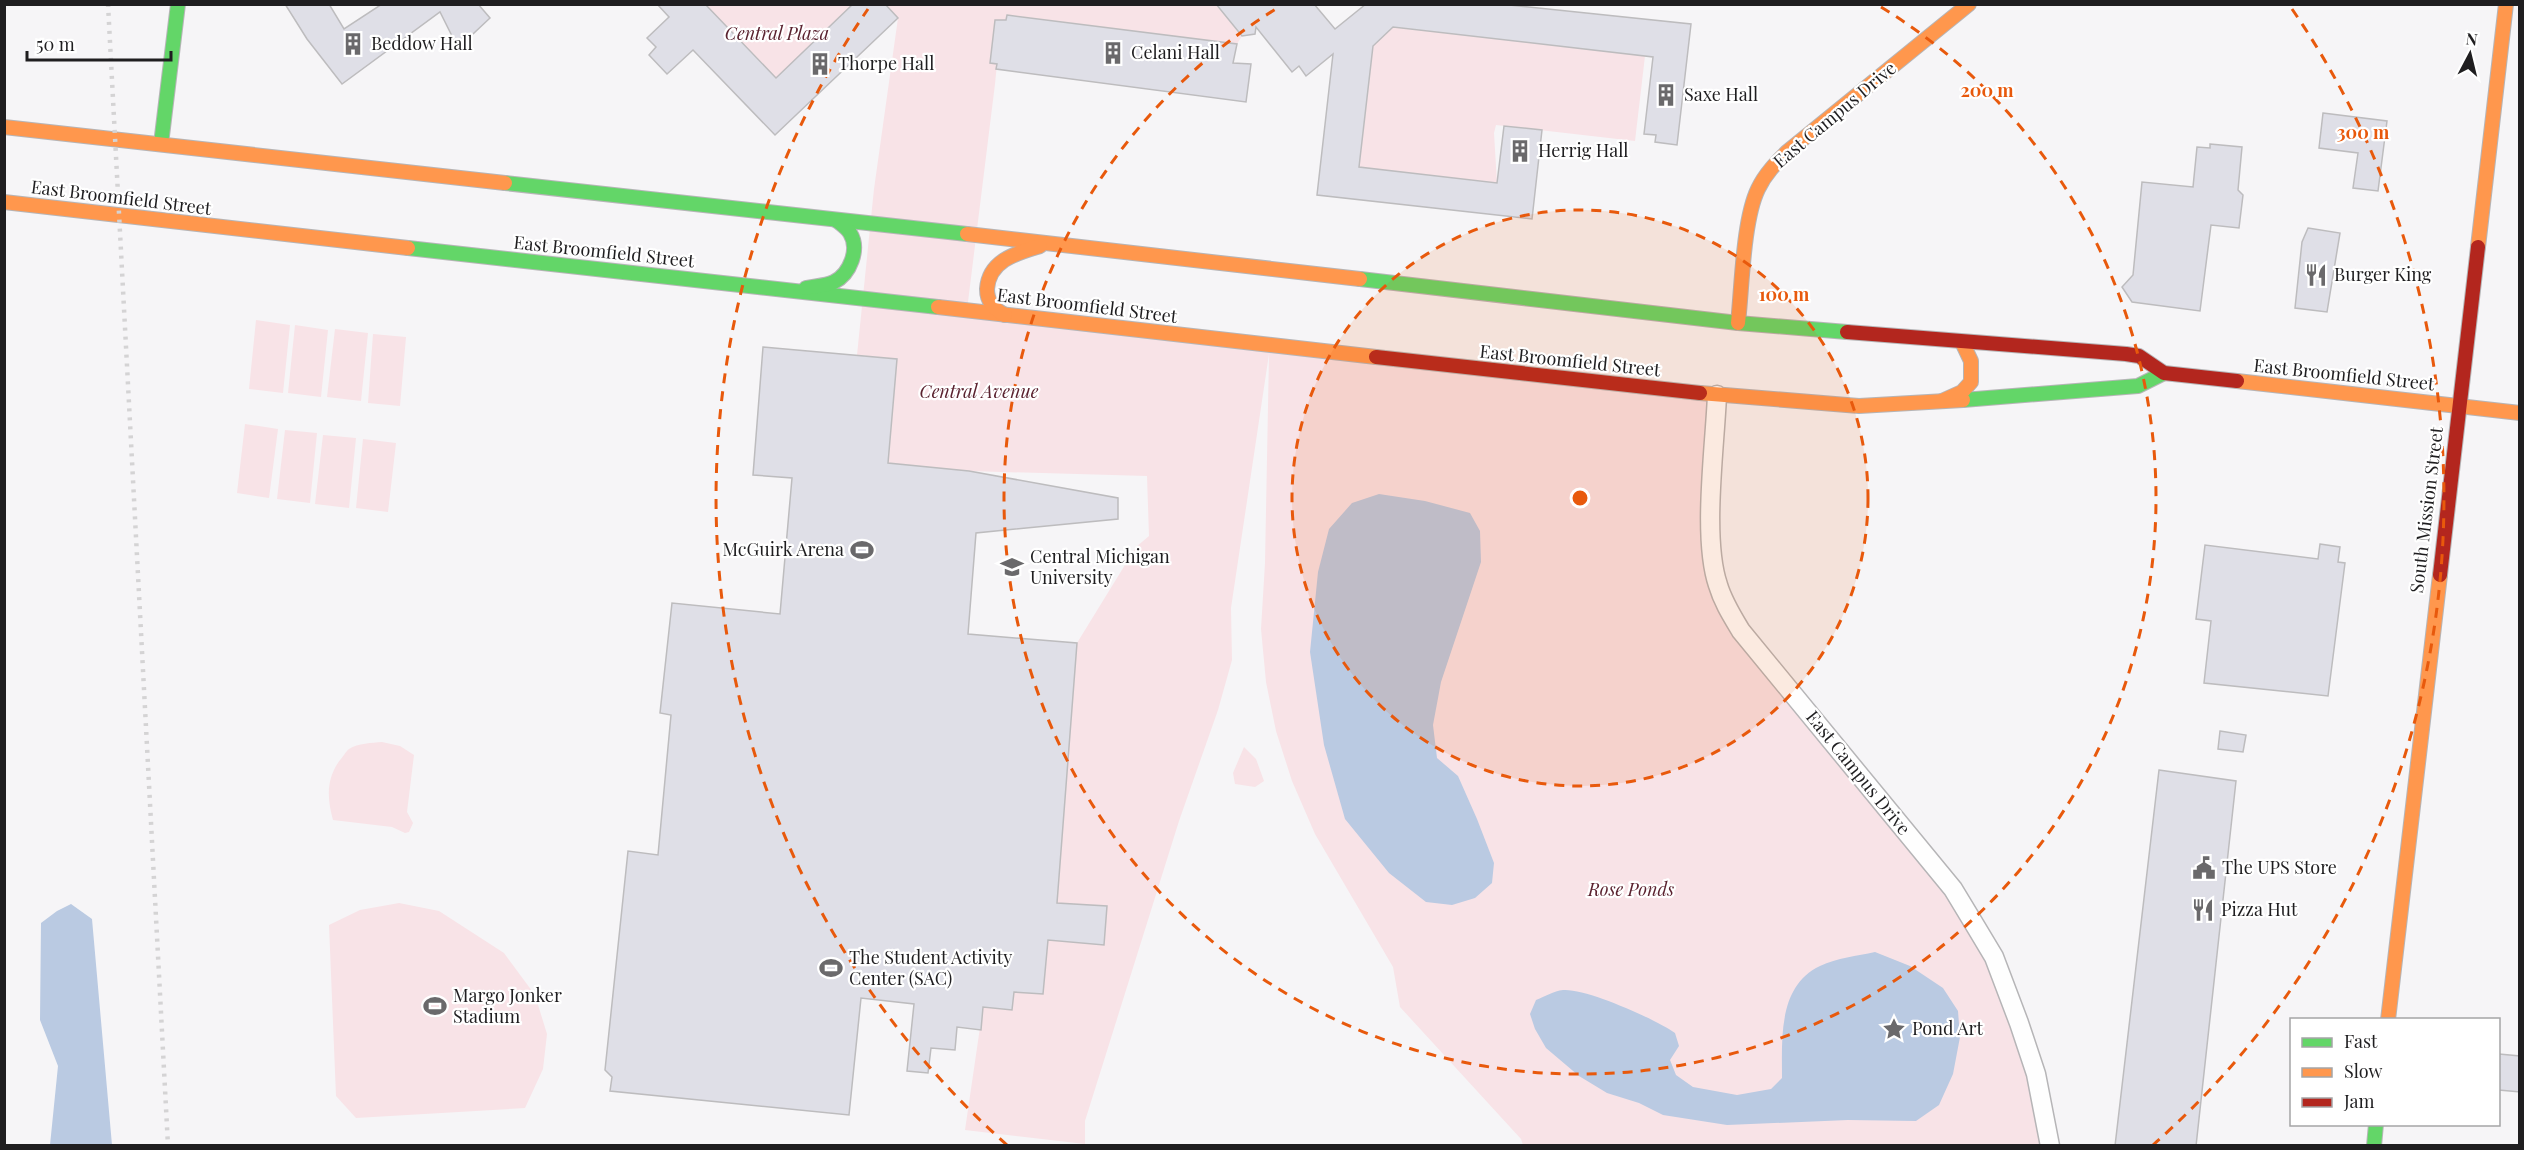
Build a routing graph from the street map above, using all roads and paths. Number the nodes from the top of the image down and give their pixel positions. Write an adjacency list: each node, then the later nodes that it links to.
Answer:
1 (178, 4): 5 (main road)
2 (1968, 4): 11 (main road, East Campus Drive)
3 (2506, 4): 16 (main road, South Mission Street)
4 (4, 127): 5 (main road, East Broomfield Street)
5 (161, 144): 7 (main road, East Broomfield Street)
6 (4, 202): 9 (main road, East Broomfield Street)
7 (836, 220): 8 (main road, East Broomfield Street); 9 (main road)
8 (1046, 243): 10 (main road); 11 (main road, East Broomfield Street)
9 (782, 290): 10 (main road, East Broomfield Street)
10 (1005, 315): 14 (main road, East Broomfield Street)
11 (1738, 323): 12 (main road, East Broomfield Street)
12 (1962, 342): 13 (main road, East Broomfield Street); 15 (main road)
13 (2164, 373): 15 (main road, East Broomfield Street); 16 (main road, East Broomfield Street)
14 (1718, 395): 15 (main road, East Broomfield Street); 20 (street, East Campus Drive)
15 (1939, 402)
16 (2457, 406): 17 (main road, East Broomfield Street); 18 (main road, South Mission Street)
17 (2520, 413)
18 (2388, 1018)
19 (2376, 1126): 21 (main road)
20 (2050, 1146)
21 (2374, 1146)

